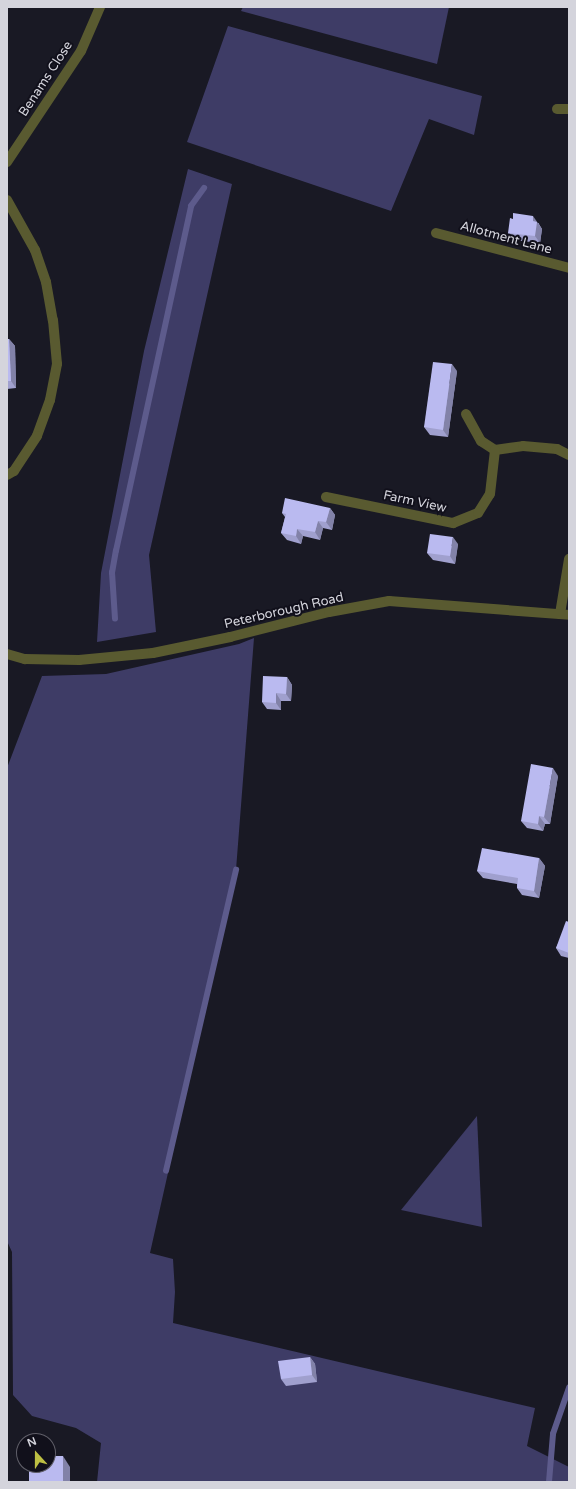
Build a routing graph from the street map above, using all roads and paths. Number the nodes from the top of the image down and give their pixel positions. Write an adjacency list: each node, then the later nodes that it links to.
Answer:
1 (100, 7): 4 (street, Benams Close)
2 (569, 108): 3 (street)
3 (557, 109)
4 (7, 162)
5 (7, 200): 11 (street)
6 (436, 233): 7 (street, Allotment Lane)
7 (569, 268)
8 (466, 414): 9 (street)
9 (495, 450): 10 (street); 12 (street, Farm View)
10 (569, 455)
11 (7, 475)
12 (326, 497)
13 (569, 559): 14 (street)
14 (565, 615): 15 (street, Peterborough Road)
15 (7, 654)

